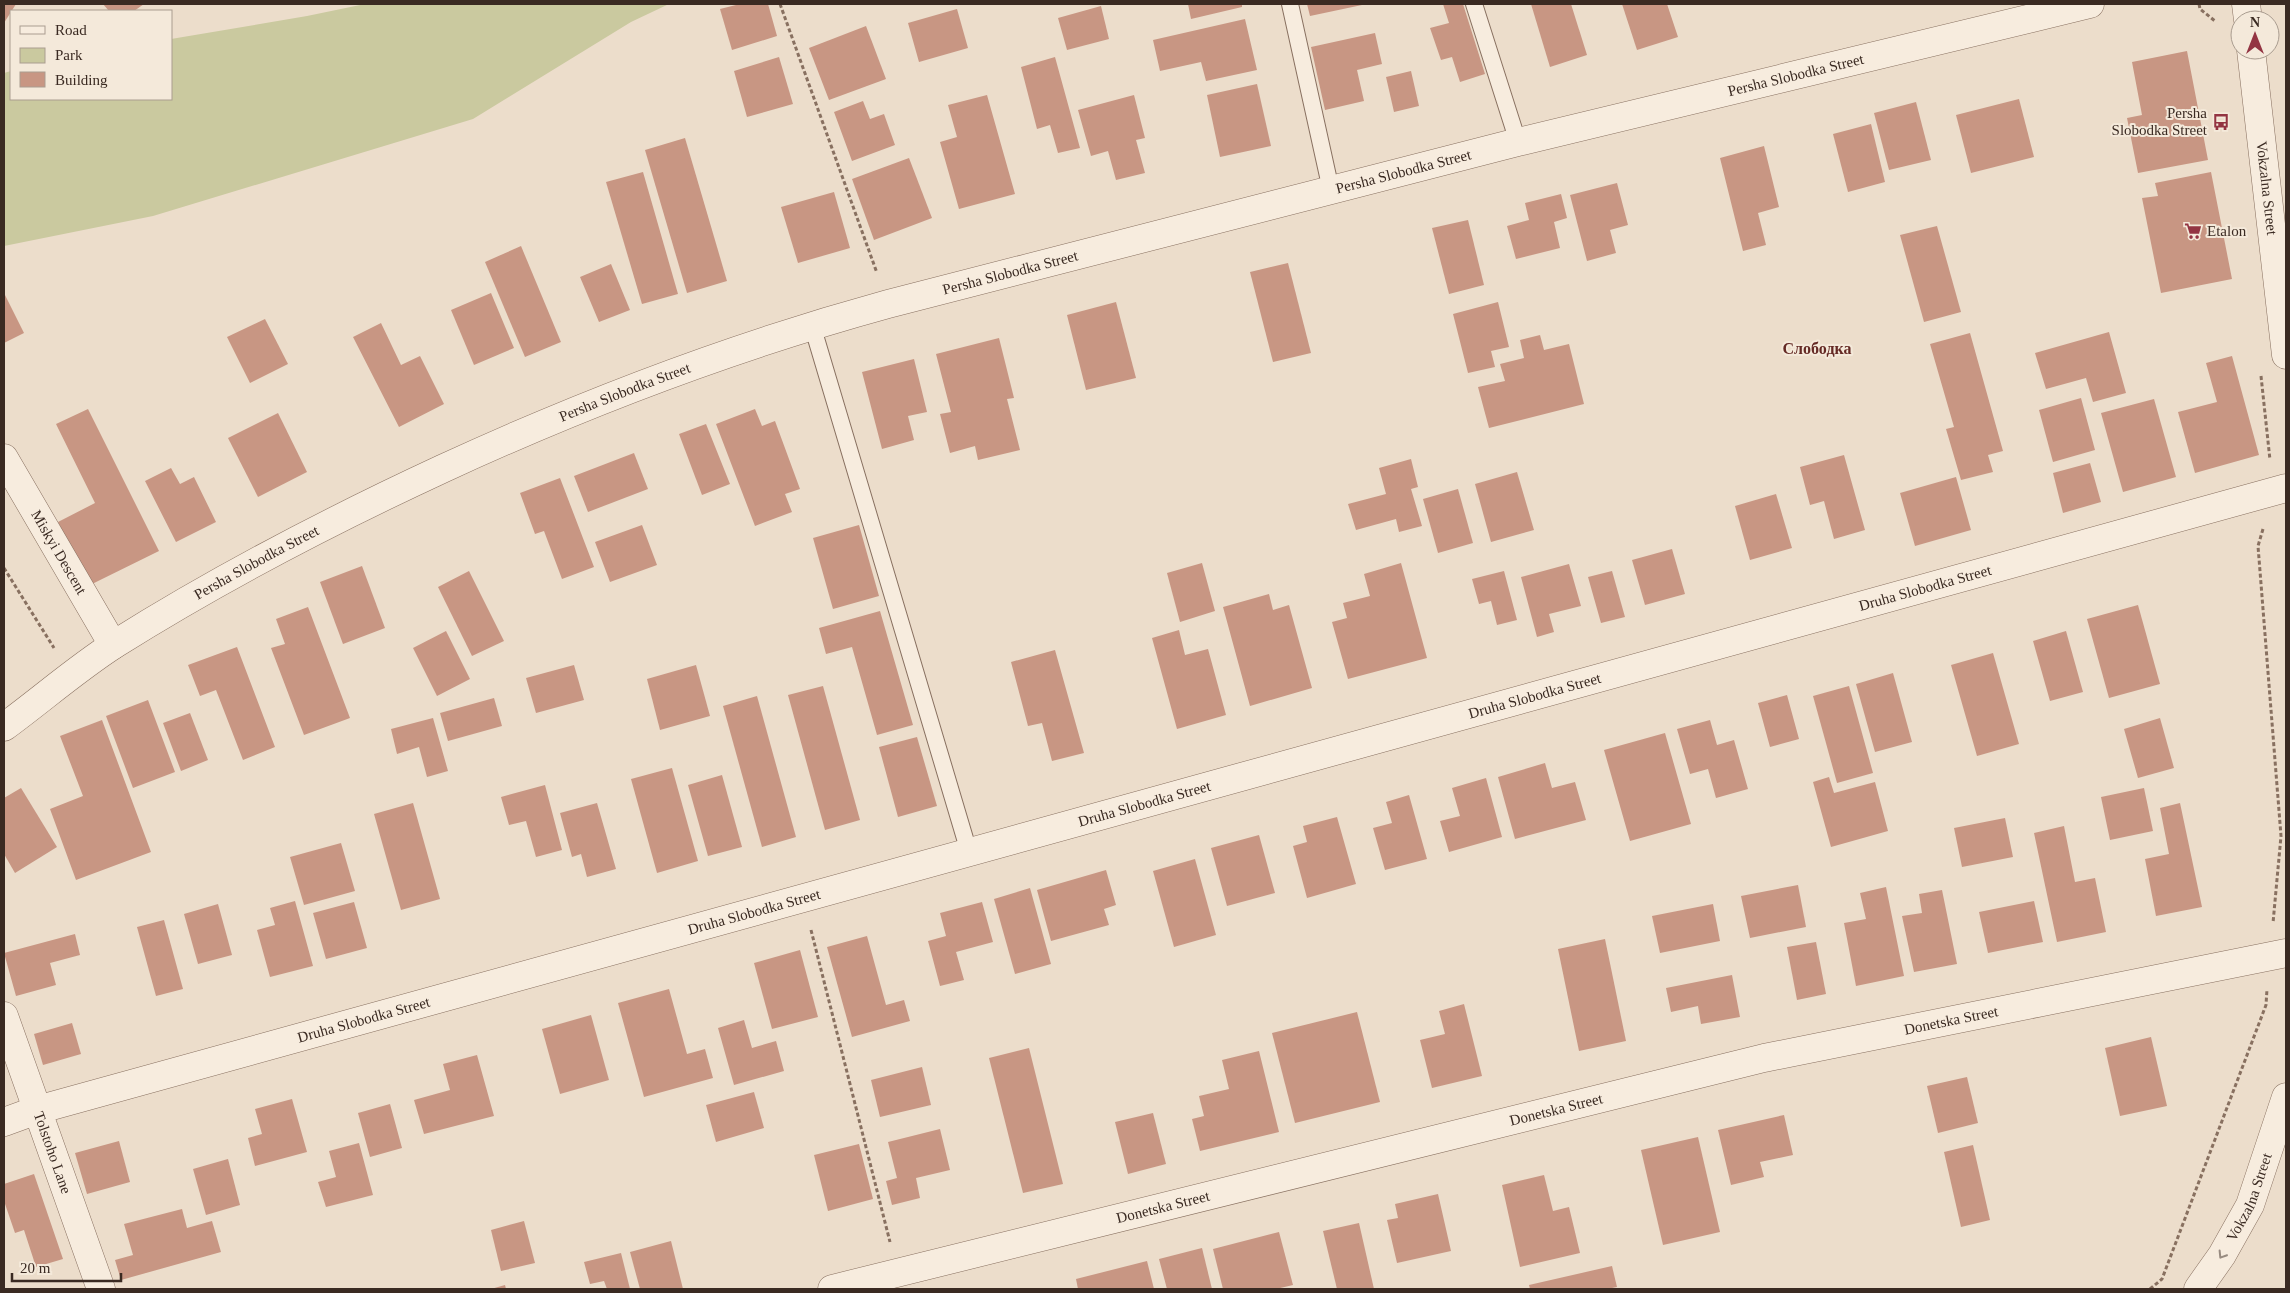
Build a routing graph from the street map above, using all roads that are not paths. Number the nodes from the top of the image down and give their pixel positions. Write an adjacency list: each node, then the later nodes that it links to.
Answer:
1 (1290, 4): 6 (lane)
2 (1474, 4): 5 (lane)
3 (2090, 4): 5 (street, Persha Slobodka Street)
4 (2252, 60): 8 (street, Vokzalna Street)
5 (1518, 142): 6 (street, Persha Slobodka Street)
6 (1331, 190): 7 (street, Persha Slobodka Street)
7 (812, 325): 11 (street, Persha Slobodka Street); 13 (lane)
8 (2286, 355)
9 (4, 458): 11 (street, Miskyi Descent)
10 (2286, 488): 13 (street, Druha Slobodka Street)
11 (113, 646): 12 (street, Persha Slobodka Street)
12 (4, 727)
13 (969, 852): 17 (street, Druha Slobodka Street)
14 (2286, 953): 20 (street, Donetska Street)
15 (4, 1016): 17 (street, Tolstoho Lane)
16 (2286, 1097): 21 (street, Vokzalna Street, one-way to 21)
17 (37, 1110): 18 (street, Druha Slobodka Street); 19 (street, Tolstoho Lane)
18 (4, 1122)
19 (100, 1289)
20 (832, 1289)
21 (2198, 1289)

